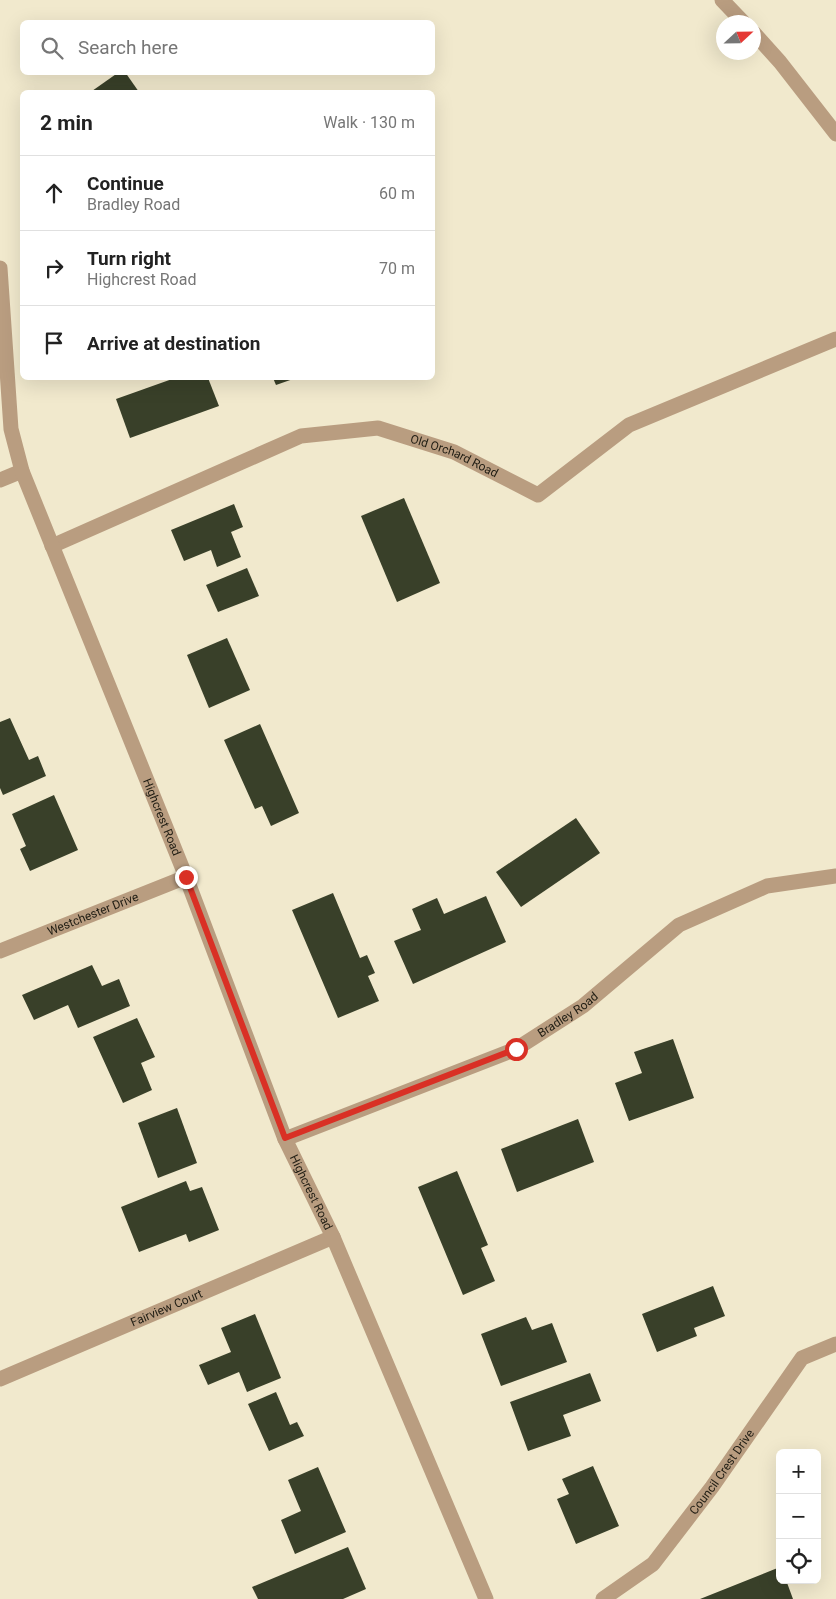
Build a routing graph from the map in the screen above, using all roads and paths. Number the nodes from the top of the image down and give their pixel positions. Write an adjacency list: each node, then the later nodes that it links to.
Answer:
1 (722, 0): 2 (street)
2 (736, 15)
3 (761, 41): 4 (street)
4 (836, 134)
5 (0, 268): 7 (street, Highcrest Road)
6 (836, 340): 9 (street, Old Orchard Road)
7 (22, 471): 8 (street); 9 (street, Highcrest Road)
8 (0, 480)
9 (52, 546): 11 (street, Highcrest Road)
10 (836, 876): 13 (street, Bradley Road)
11 (186, 877): 12 (street, Westchester Drive); 13 (street, Highcrest Road)
12 (0, 951)
13 (285, 1138): 14 (street, Highcrest Road)
14 (333, 1238): 16 (street, Fairview Court); 17 (street, Highcrest Road)
15 (836, 1344): 18 (street, Council Crest Drive)
16 (0, 1379)
17 (486, 1599)
18 (603, 1599)

